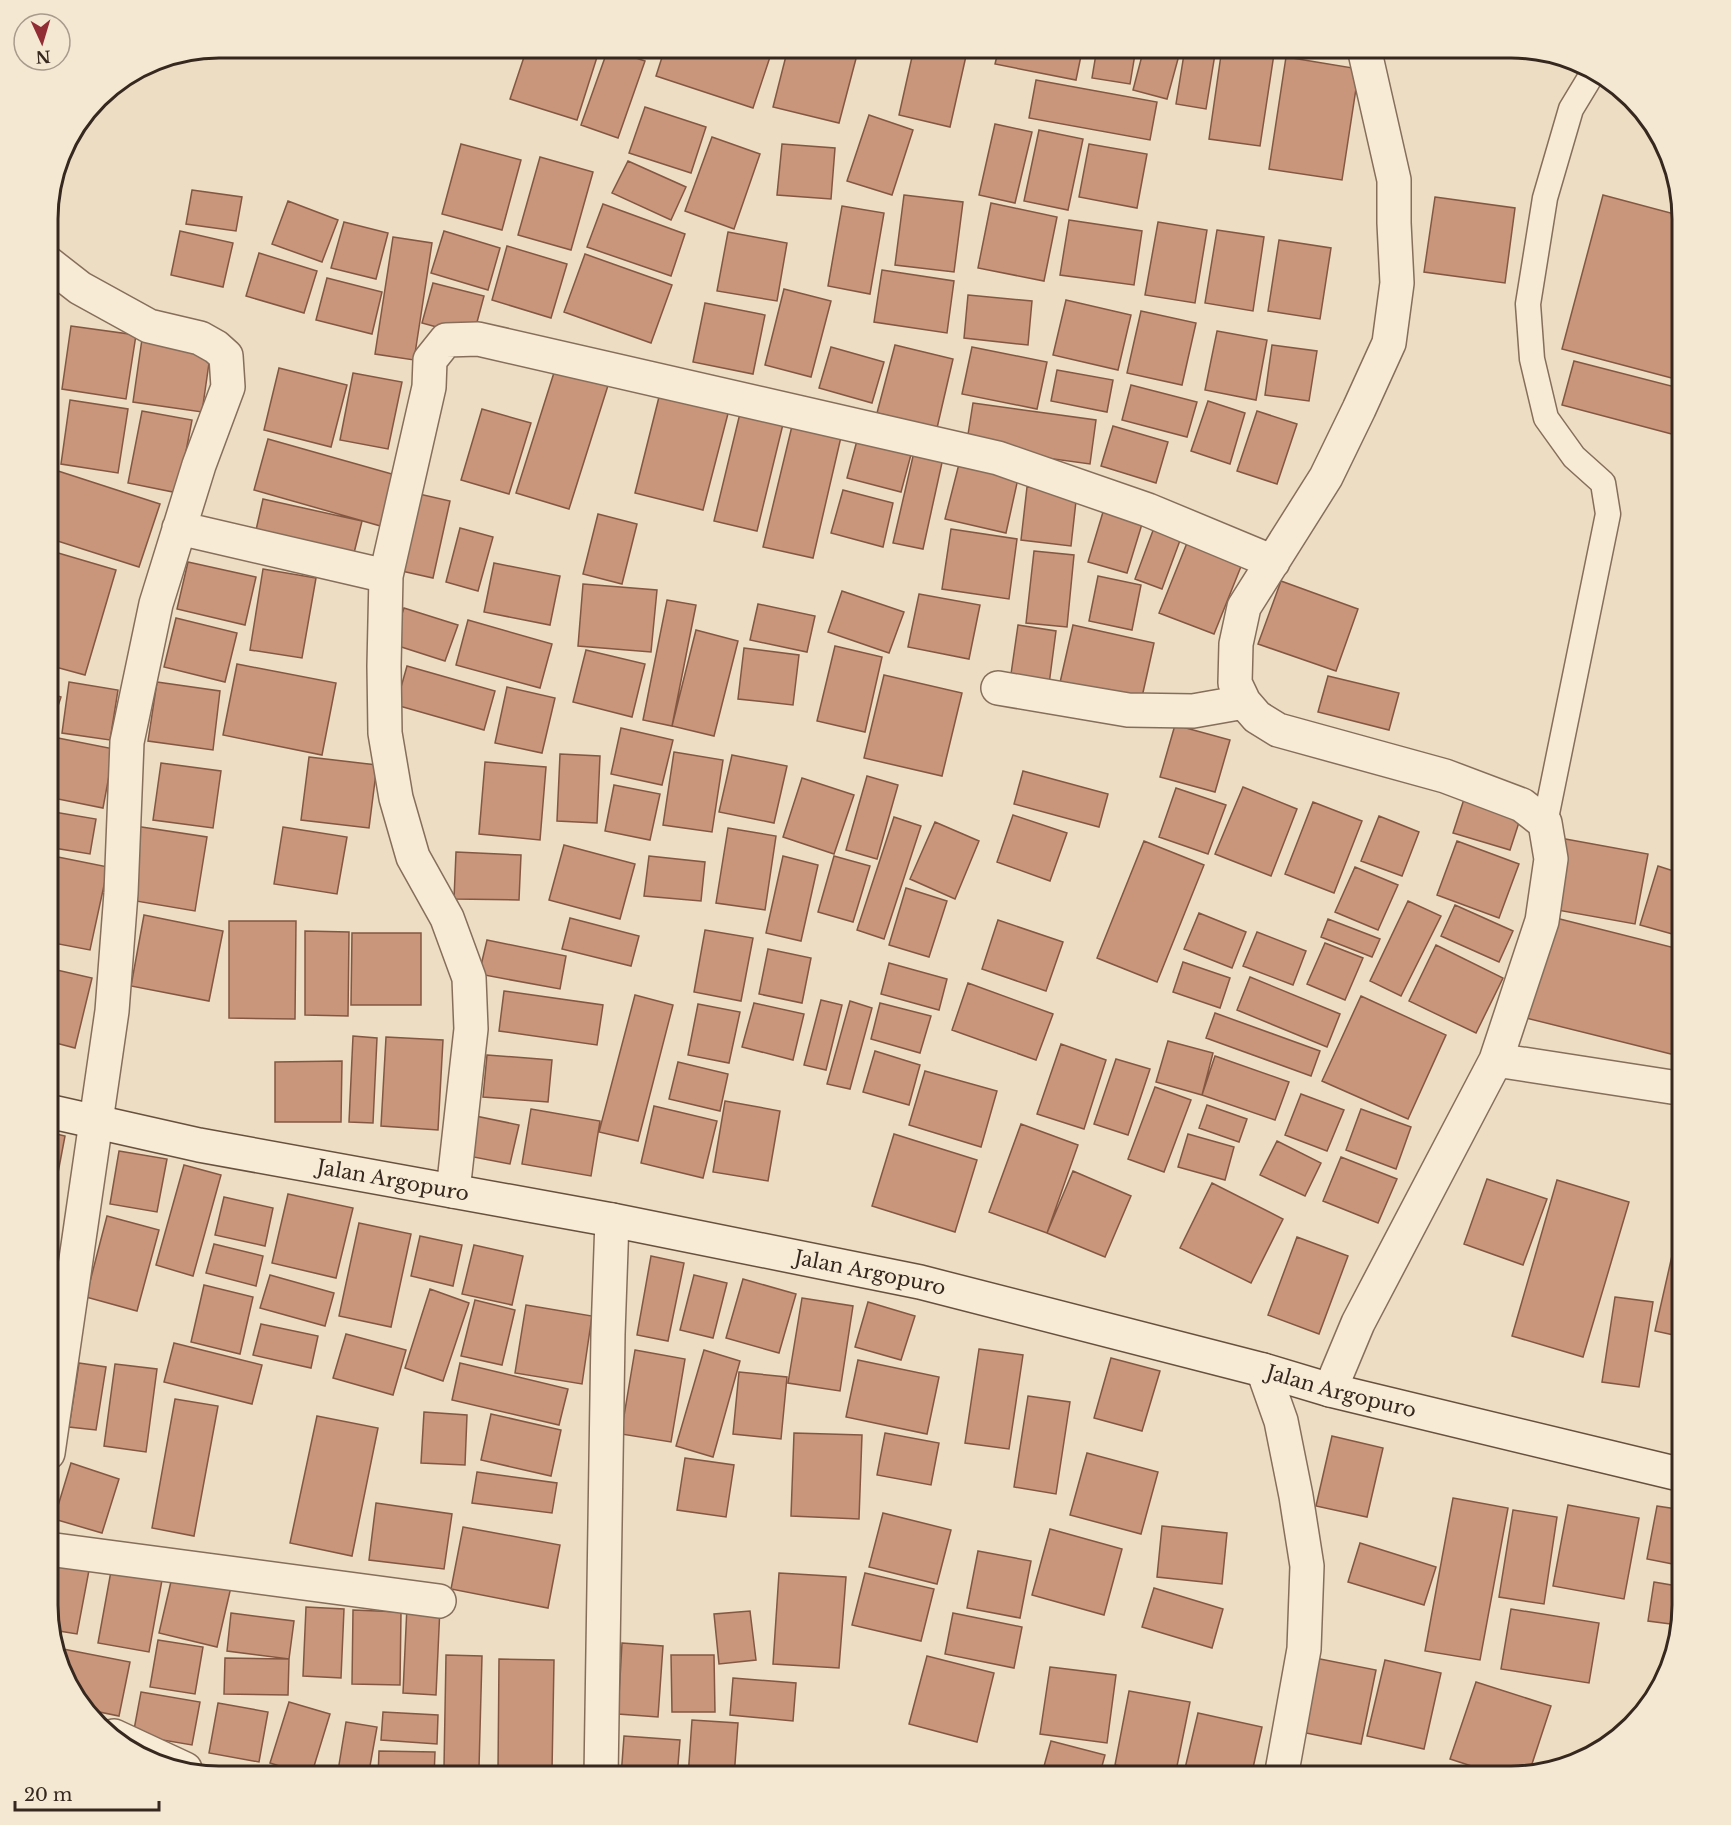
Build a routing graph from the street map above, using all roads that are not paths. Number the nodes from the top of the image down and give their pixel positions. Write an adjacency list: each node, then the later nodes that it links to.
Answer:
1 (1366, 59): 5 (street)
2 (1589, 79): 9 (lane)
3 (59, 272): 4 (street)
4 (179, 528): 6 (street); 13 (street)
5 (1273, 562): 6 (street); 8 (street)
6 (386, 576): 14 (street)
7 (998, 688): 8 (street)
8 (1244, 702): 9 (street)
9 (1545, 823): 10 (street)
10 (1496, 1060): 11 (street); 18 (street)
11 (1672, 1087)
12 (59, 1113): 13 (street, Jalan Argopuro)
13 (95, 1121): 14 (street, Jalan Argopuro); 17 (street)
14 (453, 1191): 15 (street, Jalan Argopuro)
15 (612, 1220): 16 (street, Jalan Argopuro); 22 (street)
16 (1263, 1370): 18 (street, Jalan Argopuro); 23 (street)
17 (59, 1375)
18 (1330, 1390): 19 (street, Jalan Argopuro)
19 (1672, 1472)
20 (59, 1550): 21 (street)
21 (439, 1601)
22 (601, 1766)
23 (1283, 1766)

